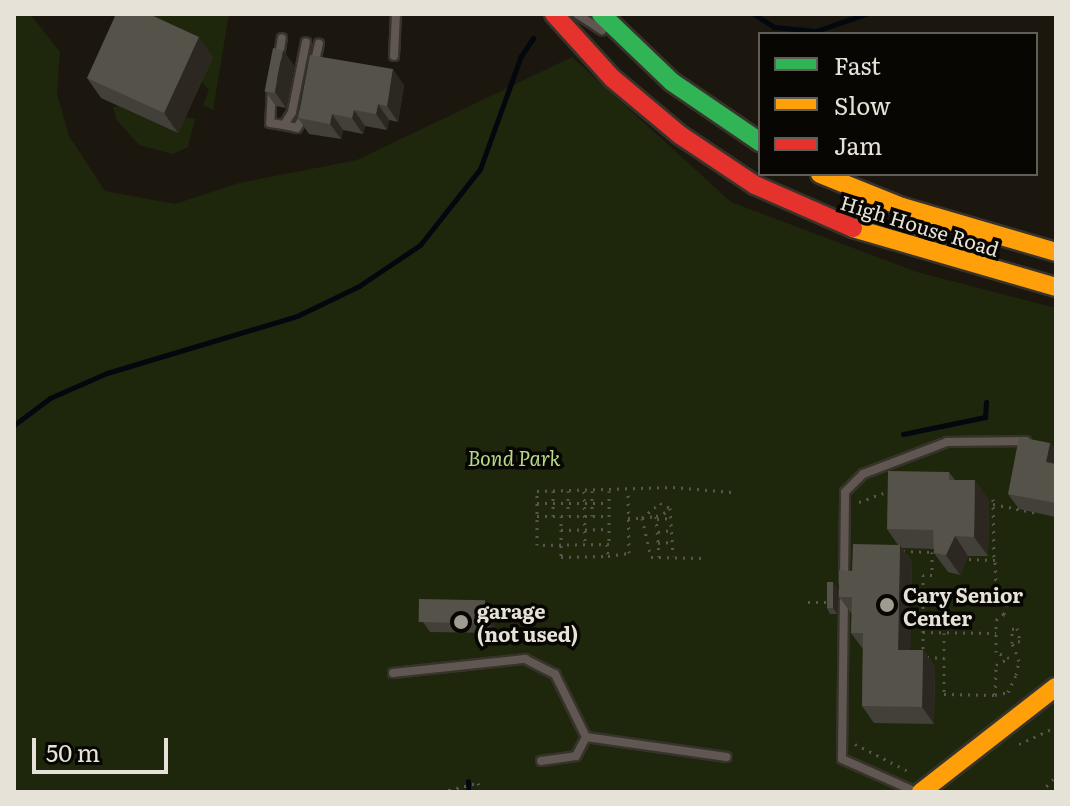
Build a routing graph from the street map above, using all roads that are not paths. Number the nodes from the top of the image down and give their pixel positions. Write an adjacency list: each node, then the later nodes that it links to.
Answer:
1 (396, 14): 9 (lane)
2 (554, 14): 18 (main road, High House Road)
3 (577, 14): 8 (lane)
4 (601, 14): 8 (main road)
5 (282, 38): 10 (lane)
6 (306, 42): 14 (lane)
7 (319, 44): 11 (lane)
8 (631, 44): 15 (main road)
9 (394, 56)
10 (277, 65)
11 (313, 72)
12 (274, 79): 14 (lane)
13 (307, 101): 14 (lane)
14 (284, 125)
15 (758, 141)
16 (825, 176): 17 (main road, High House Road)
17 (1056, 252)
18 (1056, 287)
19 (1038, 442): 25 (lane)
20 (393, 673): 22 (lane)
21 (1056, 687): 25 (main road)
22 (586, 737): 23 (lane); 24 (lane)
23 (727, 757)
24 (541, 761)
25 (918, 786)

